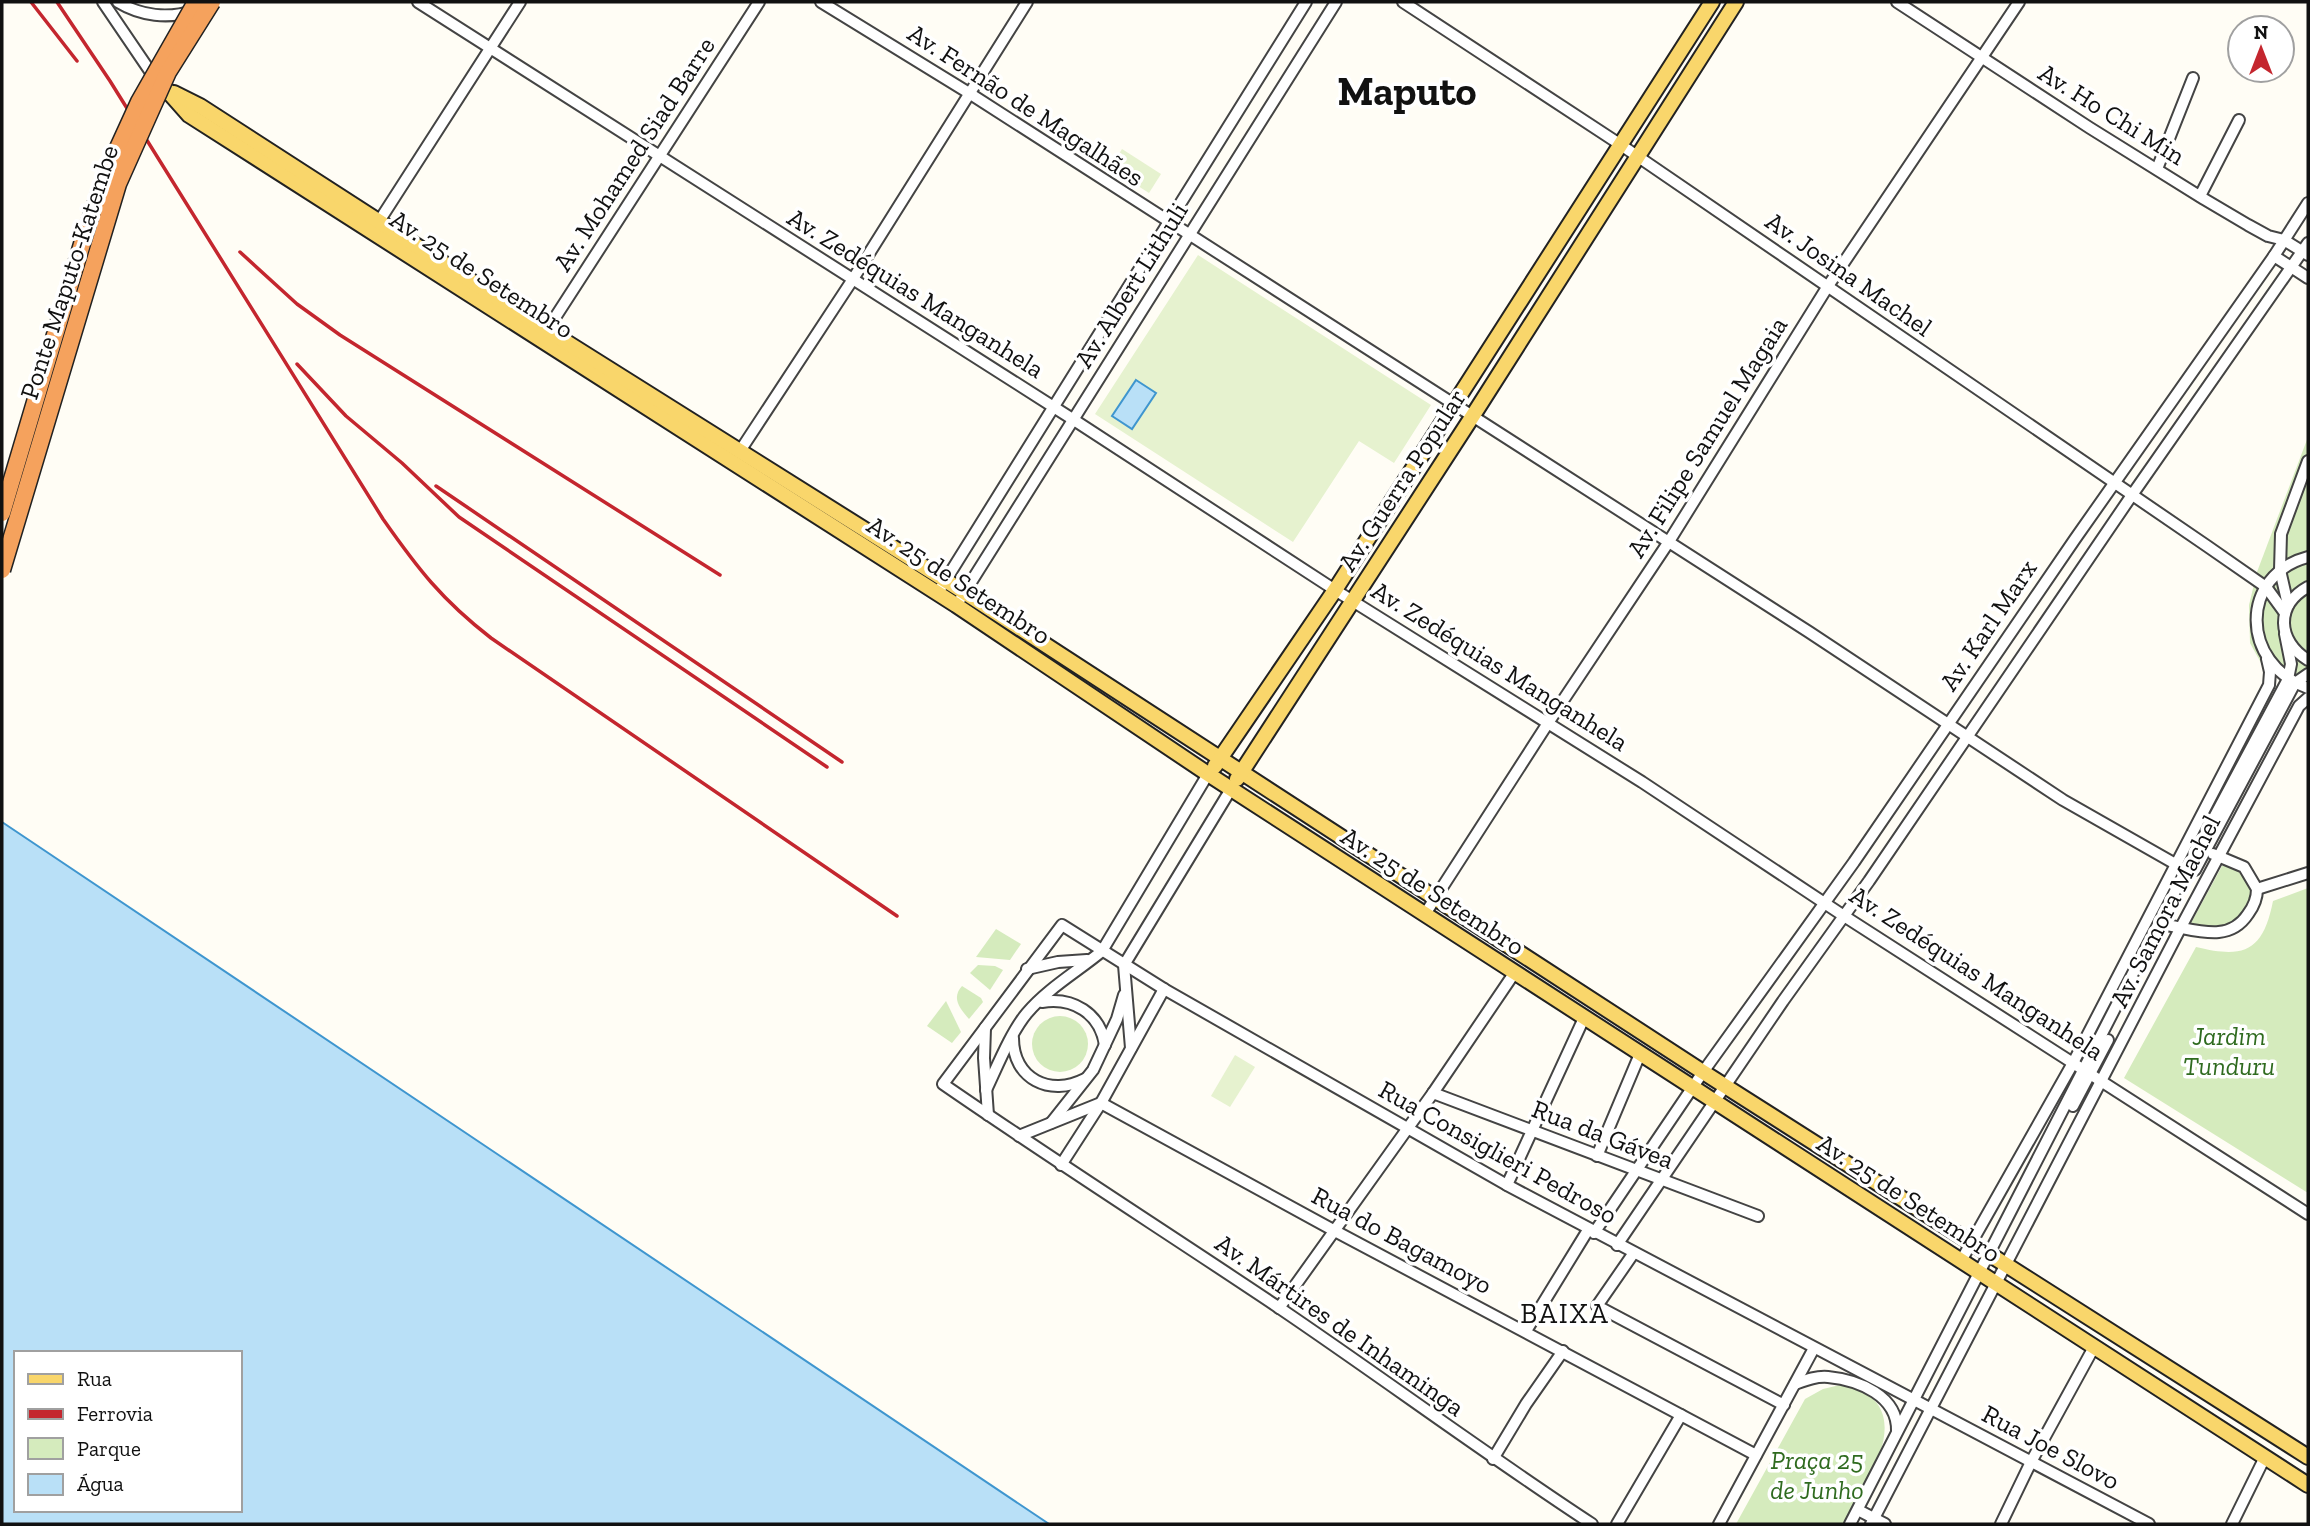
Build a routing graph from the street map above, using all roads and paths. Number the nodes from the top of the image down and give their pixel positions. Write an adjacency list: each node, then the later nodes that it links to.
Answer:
1 (103, 2): 20 (street)
2 (118, 2): 4 (street)
3 (196, 2): 48 (highway, Ponte Maputo-Katembe, bridge)
4 (213, 2): 51 (highway, Ponte Maputo-Katembe, bridge)
5 (418, 2): 17 (street, Av. Zedéquias Manganhela)
6 (520, 2): 17 (street)
7 (759, 2): 24 (street, Av. Mohamed Siad Barre)
8 (821, 2): 21 (street, Av. Fernão de Magalhães)
9 (1027, 2): 21 (street)
10 (1306, 2): 29 (street, Av. Albert Lithuli)
11 (1336, 2): 31 (street, Av. Albert Lithuli)
12 (1403, 2): 23 (street, Av. Josina Machel)
13 (1712, 2): 23 (main road, Av. Guerra Popular)
14 (1735, 2): 25 (main road, Av. Guerra Popular)
15 (1897, 2): 18 (street, Av. Ho Chi Min)
16 (2020, 2): 18 (street, Av. Filipe Samuel Magaia)
17 (491, 50): 24 (street, Av. Zedéquias Manganhela); 30 (street)
18 (1982, 58): 26 (street, Av. Ho Chi Min); 38 (street, Av. Filipe Samuel Magaia)
19 (2193, 78): 26 (street)
20 (166, 89): 30 (main road, Av. 25 de Setembro)
21 (969, 93): 29 (street, Av. Fernão de Magalhães); 37 (street)
22 (2239, 120): 27 (street)
23 (1621, 145): 25 (street, Av. Josina Machel); 41 (main road, Av. Guerra Popular)
24 (658, 156): 37 (street, Av. Zedéquias Manganhela); 39 (street, Av. Mohamed Siad Barre)
25 (1637, 156): 38 (street, Av. Josina Machel); 42 (main road, Av. Guerra Popular)
26 (2157, 169): 27 (street, Av. Ho Chi Min)
27 (2200, 196): 32 (street, Av. Ho Chi Min)
28 (2308, 203): 32 (street, Av. Karl Marx)
29 (1169, 223): 31 (street, Av. Fernão de Magalhães); 40 (street, Av. Albert Lithuli)
30 (376, 226): 39 (main road, Av. 25 de Setembro); 58 (main road, Av. 25 de Setembro)
31 (1189, 235): 41 (street, Av. Fernão de Magalhães); 43 (street, Av. Albert Lithuli)
32 (2284, 240): 33 (street, Av. Ho Chi Min); 34 (street, Av. Karl Marx)
33 (2306, 250): 35 (street, Av. Karl Marx)
34 (2274, 256): 35 (street); 46 (street, Av. Karl Marx)
35 (2292, 267): 36 (street); 47 (street, Av. Karl Marx)
36 (2308, 278)
37 (853, 279): 40 (street, Av. Zedéquias Manganhela); 44 (street)
38 (1828, 286): 46 (street, Av. Josina Machel); 49 (street, Av. Filipe Samuel Magaia)
39 (547, 330): 44 (main road, Av. 25 de Setembro)
40 (1052, 406): 43 (street, Av. Zedéquias Manganhela); 53 (street, Av. Albert Lithuli)
41 (1454, 406): 42 (street, Av. Fernão de Magalhães); 56 (main road, Av. Guerra Popular)
42 (1472, 417): 49 (street); 59 (main road, Av. Guerra Popular)
43 (1074, 420): 56 (street, Av. Zedéquias Manganhela); 57 (street, Av. Albert Lithuli)
44 (740, 451): 53 (main road, Av. 25 de Setembro)
45 (2308, 461): 52 (street)
46 (2114, 483): 47 (street, Av. Josina Machel); 70 (street, Av. Karl Marx)
47 (2132, 495): 54 (street, Av. Josina Machel); 71 (street, Av. Karl Marx)
48 (2, 513)
49 (1668, 543): 69 (street, Av. Filipe Samuel Magaia); 70 (street)
50 (2308, 556): 52 (street)
51 (2, 570)
52 (2280, 570): 54 (street); 61 (street)
53 (945, 580): 57 (main road, Av. 25 de Setembro); 58 (street, Av. Albert Lithuli)
54 (2266, 587): 61 (street, Av. Josina Machel); 63 (street)
55 (2308, 587): 61 (street)
56 (1335, 590): 59 (street, Av. Zedéquias Manganhela); 72 (main road, Av. Guerra Popular)
57 (964, 592): 60 (street, Av. Albert Lithuli); 72 (main road, Av. 25 de Setembro)
58 (937, 594): 60 (main road, Av. 25 de Setembro)
59 (1352, 601): 69 (street, Av. Zedéquias Manganhela); 73 (main road, Av. Guerra Popular)
60 (956, 605): 74 (main road, Av. 25 de Setembro)
61 (2287, 609): 62 (street)
62 (2286, 634): 64 (street); 66 (street)
63 (2267, 659): 66 (street); 78 (street, Av. Samora Machel)
64 (2308, 660)
65 (2308, 674): 66 (street, Av. Samora Machel)
66 (2292, 681): 67 (street); 76 (street, Av. Samora Machel)
67 (2308, 688)
68 (2308, 698): 77 (street, Av. Samora Machel)
69 (1548, 723): 82 (street, Av. Filipe Samuel Magaia); 83 (street, Av. Zedéquias Manganhela)
70 (1948, 725): 71 (street); 83 (street, Av. Karl Marx)
71 (1967, 737): 78 (street); 85 (street, Av. Karl Marx)
72 (1220, 759): 73 (main road, Av. 25 de Setembro); 74 (main road, Av. Guerra Popular)
73 (1241, 772): 75 (main road, Av. Guerra Popular); 82 (main road, Av. 25 de Setembro)
74 (1209, 775): 75 (main road, Av. 25 de Setembro); 88 (street, Av. Guerra Popular)
75 (1231, 789): 84 (main road, Av. 25 de Setembro); 90 (street, Av. Guerra Popular)
76 (2201, 851): 77 (street); 79 (street); 86 (street, Av. Samora Machel)
77 (2220, 855): 81 (street); 87 (street, Av. Samora Machel)
78 (2174, 865): 79 (street); 102 (street, Av. Samora Machel)
79 (2186, 870): 86 (street)
80 (2308, 873): 81 (street)
81 (2257, 889): 87 (street)
82 (1435, 898): 84 (street, Av. Filipe Samuel Magaia); 103 (main road, Av. 25 de Setembro)
83 (1825, 904): 85 (street, Av. Zedéquias Manganhela); 103 (street, Av. Karl Marx)
84 (1425, 915): 92 (main road, Av. 25 de Setembro)
85 (1844, 916): 102 (street, Av. Zedéquias Manganhela); 107 (street, Av. Karl Marx)
86 (2162, 925): 87 (street); 104 (street, Av. Samora Machel)
87 (2181, 927): 106 (street, Av. Samora Machel)
88 (1102, 951): 89 (street, Av. Guerra Popular); 90 (street, Rua Consiglieri Pedroso); 91 (street, Rua Consiglieri Pedroso)
89 (1087, 960): 91 (street, Av. Guerra Popular); 95 (street, Av. Guerra Popular)
90 (1124, 965): 93 (street); 94 (street, Rua Consiglieri Pedroso)
91 (1027, 969): 97 (street)
92 (1515, 972): 96 (main road, Av. 25 de Setembro); 110 (street)
93 (1126, 989): 99 (street); 100 (street)
94 (1164, 989): 100 (street); 115 (street, Rua Consiglieri Pedroso)
95 (1040, 1002): 98 (street, Av. Guerra Popular); 99 (street)
96 (1584, 1018): 101 (main road, Av. 25 de Setembro); 116 (street)
97 (985, 1026): 109 (street); 113 (street, Av. Mártires de Inhaminga)
98 (1013, 1035): 105 (street); 109 (street, Av. Guerra Popular)
99 (1105, 1045): 105 (street)
100 (1131, 1048): 112 (street)
101 (1640, 1054): 108 (main road, Av. 25 de Setembro); 118 (street)
102 (2073, 1063): 104 (street, Av. Zedéquias Manganhela); 127 (street, Av. Samora Machel)
103 (1703, 1072): 107 (main road, Av. 25 de Setembro); 108 (street, Av. Karl Marx)
104 (2087, 1072): 106 (street, Av. Zedéquias Manganhela); 130 (street, Av. Samora Machel)
105 (1086, 1079): 114 (street)
106 (2103, 1081): 123 (street, Av. Zedéquias Manganhela); 130 (street, Av. Samora Machel)
107 (1726, 1085): 111 (street, Av. Karl Marx); 127 (main road, Av. 25 de Setembro)
108 (1692, 1088): 111 (main road, Av. 25 de Setembro); 120 (street, Av. Karl Marx)
109 (986, 1090): 113 (street)
110 (1433, 1093): 115 (street); 116 (street, Rua da Gávea)
111 (1714, 1102): 121 (street, Av. Karl Marx); 131 (main road, Av. 25 de Setembro)
112 (1101, 1103): 114 (street); 119 (street); 125 (street, Rua do Bagamoyo)
113 (988, 1115): 117 (street, Av. Mártires de Inhaminga)
114 (1050, 1125): 117 (street)
115 (1407, 1127): 122 (street, Rua Consiglieri Pedroso); 125 (street)
116 (1532, 1131): 118 (street, Rua da Gávea); 122 (street)
117 (1019, 1136): 119 (street, Av. Mártires de Inhaminga)
118 (1597, 1156): 120 (street, Rua da Gávea)
119 (1062, 1165): 133 (street, Av. Mártires de Inhaminga)
120 (1636, 1170): 121 (street, Rua da Gávea); 126 (street, Av. Karl Marx)
121 (1662, 1180): 124 (street, Rua da Gávea); 128 (street, Av. Karl Marx)
122 (1507, 1185): 126 (street, Rua Consiglieri Pedroso)
123 (2308, 1214)
124 (1758, 1216)
125 (1335, 1231): 133 (street); 134 (street, Rua do Bagamoyo)
126 (1591, 1231): 128 (street, Rua Consiglieri Pedroso); 134 (street, Av. Karl Marx)
127 (1971, 1242): 130 (main road, Av. 25 de Setembro); 131 (street, Av. Samora Machel)
128 (1617, 1245): 129 (street, Rua Consiglieri Pedroso)
129 (1633, 1254): 136 (street, Rua Consiglieri Pedroso); 140 (street)
130 (1997, 1258): 132 (street); 132 (street, Av. Samora Machel); 146 (main road, Av. 25 de Setembro)
131 (1961, 1261): 132 (main road, Av. 25 de Setembro)
132 (1987, 1278): 135 (main road, Av. 25 de Setembro); 139 (street, Av. Samora Machel); 141 (street, Av. Samora Machel)
133 (1279, 1308): 147 (street, Av. Mártires de Inhaminga)
134 (1526, 1331): 137 (street, Rua do Bagamoyo)
135 (2094, 1347): 145 (main road, Av. 25 de Setembro); 148 (street)
136 (1814, 1348): 138 (street); 139 (street)
137 (1563, 1351): 142 (street, Rua do Bagamoyo); 147 (street)
138 (1795, 1384): 140 (street); 143 (street)
139 (1914, 1401): 141 (street); 143 (street)
140 (1784, 1405): 144 (street)
141 (1931, 1410): 148 (street, Rua Joe Slovo); 151 (street, Av. Samora Machel)
142 (1681, 1415): 144 (street, Rua do Bagamoyo); 153 (street)
143 (1897, 1433): 150 (street)
144 (1756, 1455): 154 (street)
145 (2265, 1457): 149 (main road, Av. 25 de Setembro); 159 (street)
146 (2308, 1457)
147 (1493, 1459): 152 (street, Av. Mártires de Inhaminga)
148 (2031, 1462): 157 (street); 158 (street, Rua Joe Slovo)
149 (2308, 1485)
150 (1858, 1510): 151 (street); 155 (street)
151 (1873, 1521): 156 (street)
152 (1592, 1524)
153 (1617, 1524)
154 (1719, 1524)
155 (1850, 1524)
156 (1885, 1524)
157 (2001, 1524)
158 (2149, 1524)
159 (2232, 1524)

